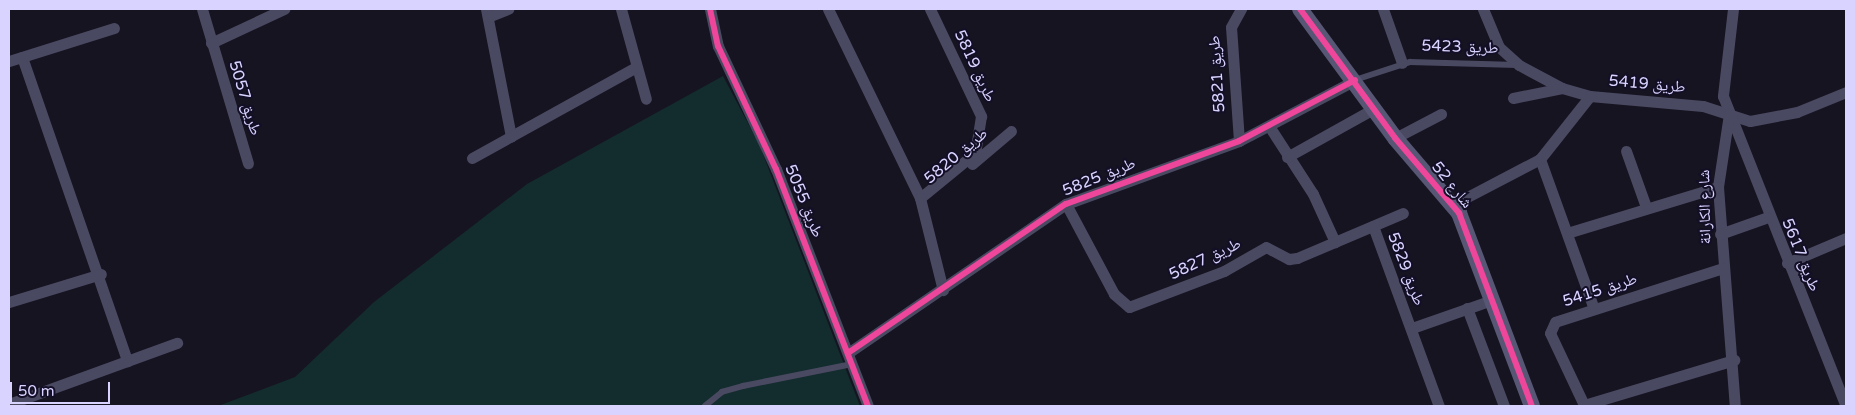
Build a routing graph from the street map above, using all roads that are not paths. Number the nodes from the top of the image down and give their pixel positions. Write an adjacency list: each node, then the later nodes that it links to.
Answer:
1 (202, 9): 15 (street, طريق 5057)
2 (284, 9): 15 (street)
3 (508, 9): 13 (street)
4 (622, 9): 20 (street)
5 (710, 9): 62 (street, طريق 5055)
6 (828, 9): 41 (street)
7 (930, 9): 41 (street, طريق 5819)
8 (1241, 9): 34 (street, طريق 5821)
9 (1300, 9): 21 (street, شارع 52)
10 (1383, 9): 18 (street)
11 (1483, 9): 19 (street)
12 (1733, 9): 29 (street, شارع الكارانة)
13 (487, 13): 32 (street)
14 (114, 28): 16 (street)
15 (211, 43): 39 (street, طريق 5057)
16 (22, 57): 17 (street); 54 (street)
17 (9, 61)
18 (1402, 63): 19 (lane, طريق 5423); 21 (lane, طريق 5423)
19 (1519, 65): 22 (street, طريق 5423)
20 (636, 67): 26 (street); 32 (street)
21 (1355, 80): 27 (street, شارع 52); 30 (street, طريق 5825)
22 (1562, 88): 24 (street, طريق 5423); 25 (street, طريق 5423)
23 (1846, 92): 29 (street, طريق 5419)
24 (1590, 96): 29 (street, طريق 5419); 38 (street, طريق 5419)
25 (1513, 98)
26 (646, 99)
27 (1376, 108): 33 (street, شارع 52); 36 (street)
28 (1441, 114): 33 (street)
29 (1729, 114): 40 (street, شارع الكارانة); 46 (street, طريق 5617)
30 (1269, 126): 34 (street, طريق 5825); 36 (street)
31 (1011, 132): 41 (street, طريق 5820)
32 (511, 137): 37 (street)
33 (1395, 138): 43 (street, شارع 52)
34 (1239, 141): 42 (street, طريق 5825)
35 (1626, 150): 44 (street)
36 (1287, 157): 51 (street)
37 (472, 158)
38 (1540, 159): 43 (street, طريق 5419); 48 (street)
39 (248, 163)
40 (1718, 187): 44 (street); 49 (street, شارع الكارانة)
41 (921, 202): 55 (street)
42 (1066, 204): 51 (street, طريق 5827); 55 (street, طريق 5825)
43 (1452, 205): 56 (street, شارع 52)
44 (1646, 207): 48 (street)
45 (1403, 213): 47 (street, طريق 5827)
46 (1768, 216): 49 (street); 52 (street, طريق 5617)
47 (1373, 226): 51 (street, طريق 5827); 60 (street, طريق 5829)
48 (1566, 233): 59 (street)
49 (1720, 234): 53 (street, شارع الكارانة)
50 (1846, 238): 52 (street)
51 (1335, 242)
52 (1787, 263): 73 (street, طريق 5617)
53 (1723, 268): 59 (street, طريق 5415); 63 (street, شارع الكارانة)
54 (101, 274): 57 (street); 64 (street)
55 (943, 290): 62 (street, طريق 5825)
56 (1492, 300): 58 (street, طريق 5829); 71 (street, شارع 52)
57 (9, 302)
58 (1468, 308): 60 (street, طريق 5829); 70 (street)
59 (1594, 309): 63 (street, طريق 5415)
60 (1412, 328): 69 (street)
61 (177, 343): 64 (street)
62 (848, 353): 65 (street, طريق 5055)
63 (1734, 360): 72 (street, شارع الكارانة)
64 (127, 362): 66 (street)
65 (852, 364): 67 (lane); 68 (street, طريق 5055)
66 (11, 403)
67 (705, 406)
68 (868, 406)
69 (1439, 406)
70 (1503, 406)
71 (1532, 406)
72 (1735, 406)
73 (1846, 406)

